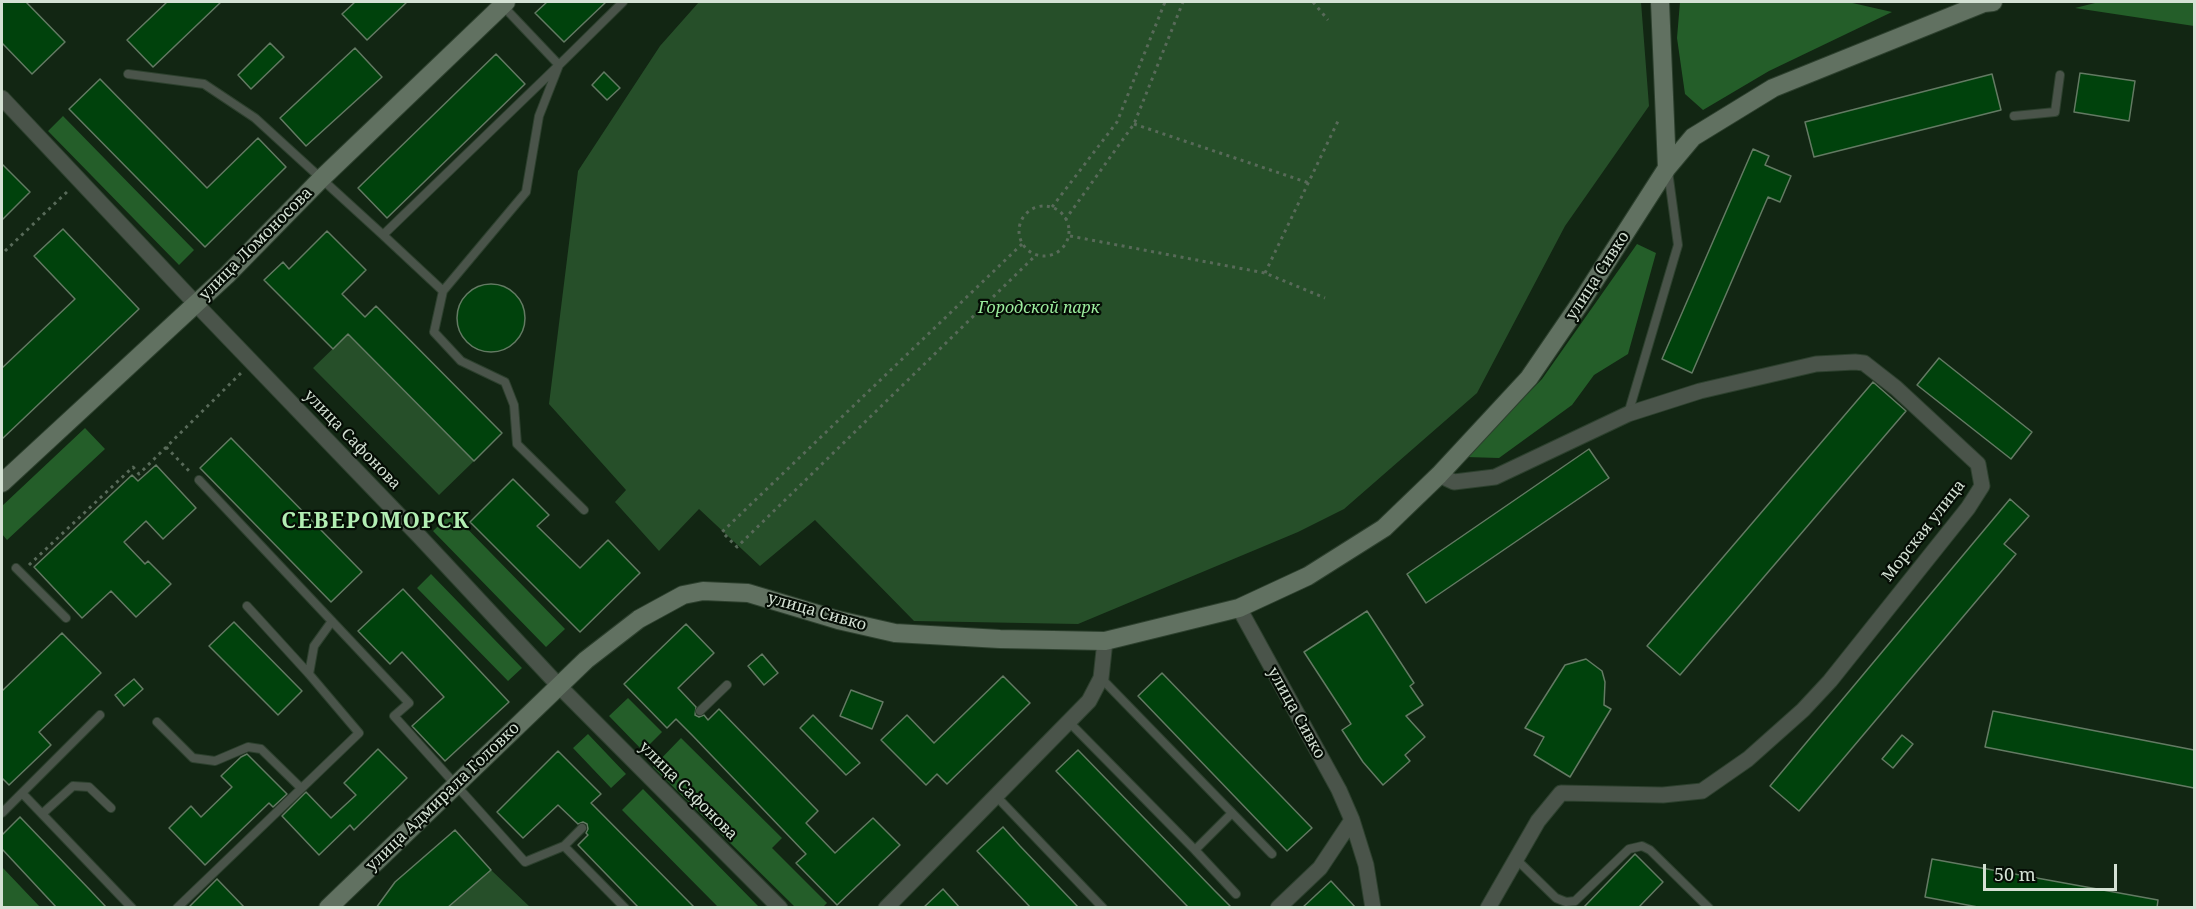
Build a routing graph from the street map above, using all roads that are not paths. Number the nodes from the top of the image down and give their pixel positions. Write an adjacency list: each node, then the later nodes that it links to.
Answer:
1 (623, 2): 5 (lane)
2 (1660, 2): 10 (street)
3 (1984, 2): 10 (street, улица Сивко)
4 (504, 3): 5 (lane); 11 (street, улица Ломоносова)
5 (559, 66): 12 (lane); 13 (lane)
6 (128, 74): 11 (lane)
7 (2060, 75): 9 (lane)
8 (2, 98): 14 (street, улица Сафонова)
9 (2013, 116)
10 (1667, 168): 15 (lane); 16 (street, улица Сивко)
11 (322, 178): 12 (lane); 14 (street, улица Ломоносова)
12 (383, 235): 13 (lane)
13 (443, 291): 19 (lane)
14 (196, 304): 18 (street, улица Ломоносова); 29 (street, улица Сафонова)
15 (1628, 414): 16 (street, Морская улица); 47 (street, Морская улица)
16 (1439, 475): 22 (street, улица Сивко)
17 (199, 480): 24 (lane)
18 (2, 483)
19 (585, 510)
20 (19, 570): 23 (lane)
21 (247, 606): 26 (lane)
22 (1239, 608): 25 (street, улица Сивко); 42 (street, улица Сивко)
23 (66, 618)
24 (332, 621): 26 (lane); 34 (lane)
25 (1105, 641): 27 (street); 29 (street, улица Сивко)
26 (309, 674): 35 (lane)
27 (1101, 678): 33 (street); 40 (lane)
28 (727, 685): 30 (lane)
29 (559, 686): 34 (street, улица Адмирала Головко); 53 (street, улица Сафонова)
30 (700, 711)
31 (100, 715): 36 (lane)
32 (157, 722): 35 (lane)
33 (1069, 722): 37 (street); 45 (lane)
34 (455, 786): 44 (lane); 51 (street, улица Адмирала Головко)
35 (301, 788): 50 (lane)
36 (22, 793): 39 (lane); 41 (lane)
37 (996, 796): 54 (street); 55 (lane)
38 (111, 808): 41 (lane)
39 (2, 813)
40 (1231, 813): 45 (lane); 46 (lane)
41 (42, 814): 49 (lane)
42 (1352, 820): 56 (street); 57 (street, улица Сивко)
43 (582, 828): 44 (lane)
44 (564, 846): 52 (lane)
45 (1195, 850): 48 (lane)
46 (1272, 854)
47 (1516, 859): 58 (street, Морская улица); 59 (lane)
48 (1236, 894)
49 (132, 908)
50 (177, 908)
51 (328, 908)
52 (625, 908)
53 (780, 908)
54 (886, 908)
55 (1103, 908)
56 (1278, 908)
57 (1373, 908)
58 (1488, 908)
59 (1709, 908)

